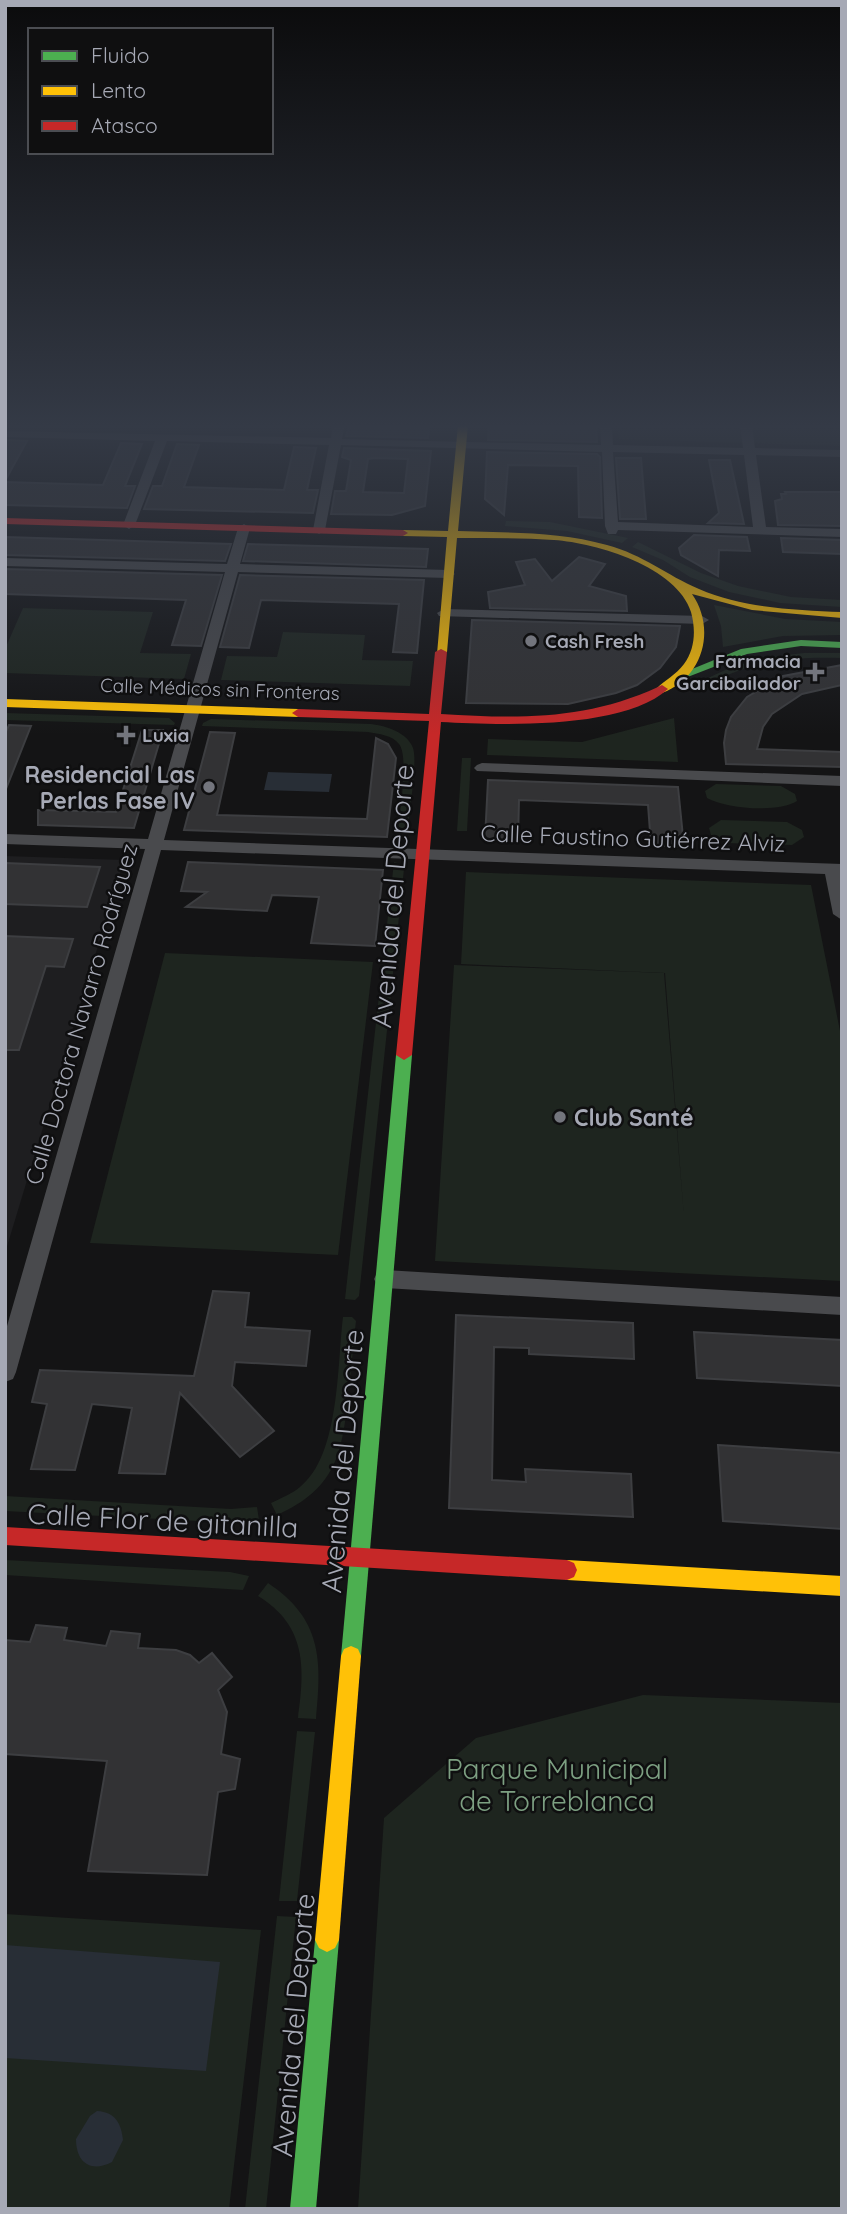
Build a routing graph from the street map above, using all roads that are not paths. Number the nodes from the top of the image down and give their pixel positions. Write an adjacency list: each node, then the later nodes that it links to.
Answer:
1 (244, 528): 10 (street)
2 (256, 528): 5 (street)
3 (453, 528): 7 (street, Avenida del Deporte)
4 (611, 528): 6 (street)
5 (319, 530): 7 (street)
6 (760, 531): 8 (street)
7 (453, 533): 11 (street, Avenida del Deporte); 12 (street)
8 (842, 533)
9 (5, 562): 10 (street)
10 (233, 568): 11 (street); 19 (street)
11 (448, 574): 13 (street, Avenida del Deporte)
12 (678, 583): 14 (street); 15 (street)
13 (444, 613): 15 (street); 20 (street, Avenida del Deporte)
14 (842, 615)
15 (702, 620): 17 (street)
16 (842, 645): 17 (street, Calle Médicos sin Fronteras)
17 (681, 676): 20 (street, Calle Médicos sin Fronteras)
18 (5, 703): 19 (street, Calle Médicos sin Fronteras)
19 (193, 709): 20 (street, Calle Médicos sin Fronteras); 24 (street, Calle Doctora Navarro Rodríguez)
20 (434, 717): 25 (street, Avenida del Deporte)
21 (482, 768): 22 (street)
22 (842, 781)
23 (5, 839): 24 (street, Calle Faustino Gutiérrez Alviz)
24 (154, 845): 25 (street, Calle Faustino Gutiérrez Alviz); 30 (street, Calle Doctora Navarro Rodríguez)
25 (423, 853): 26 (street, Calle Faustino Gutiérrez Alviz); 28 (street, Avenida del Deporte)
26 (837, 869): 27 (street)
27 (842, 914)
28 (385, 1279): 29 (street); 33 (street, Avenida del Deporte)
29 (842, 1306)
30 (10, 1337): 31 (street, Calle Doctora Navarro Rodríguez)
31 (5, 1372)
32 (5, 1536): 33 (street, Calle Flor de gitanilla)
33 (360, 1558): 34 (street, Calle Flor de gitanilla); 35 (street, Avenida del Deporte)
34 (842, 1586)
35 (303, 2209)

